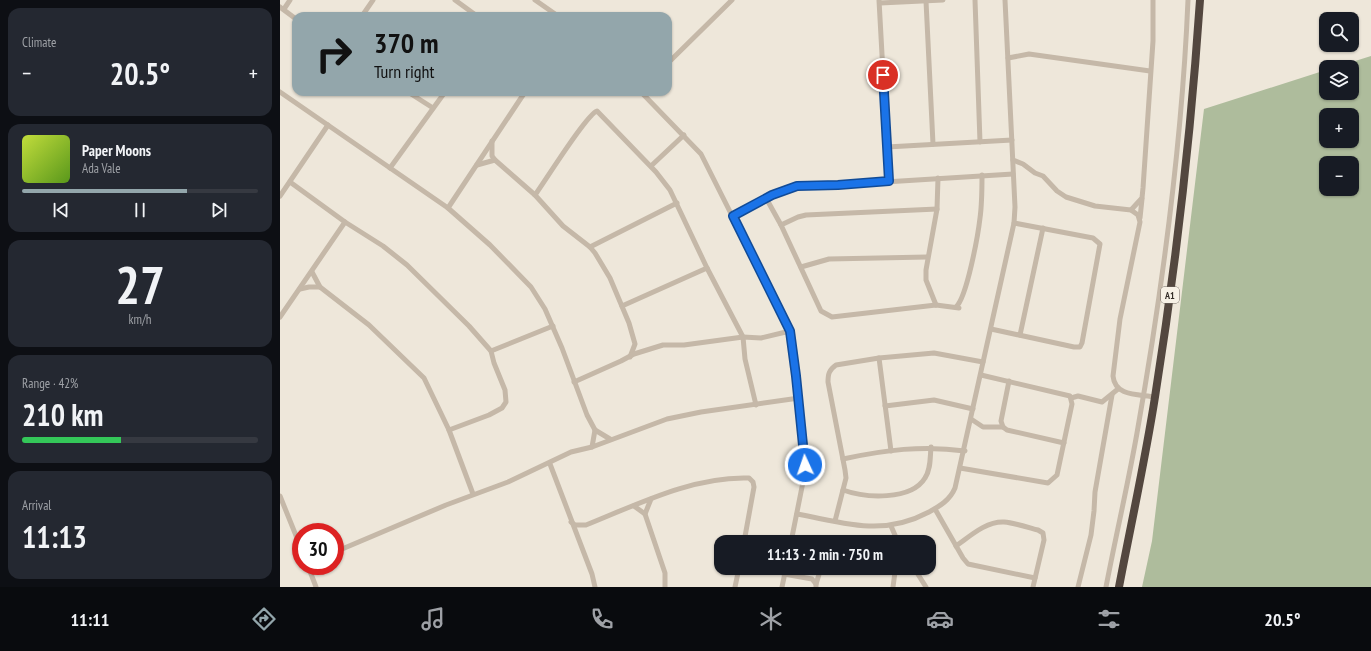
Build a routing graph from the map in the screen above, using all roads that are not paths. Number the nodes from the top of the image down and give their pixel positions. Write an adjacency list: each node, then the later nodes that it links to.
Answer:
1 (290, 0): 14 (street)
2 (373, 0): 15 (street)
3 (455, 0): 16 (street)
4 (535, 0): 17 (street)
5 (732, 0): 20 (street)
6 (943, 0): 13 (street)
7 (975, 0): 32 (street)
8 (1005, 0): 19 (street)
9 (1153, 0): 21 (street)
10 (1188, 0): 85 (street)
11 (1200, 0): 86 (highway, A1)
12 (879, 1): 13 (street); 34 (street)
13 (926, 1): 33 (street)
14 (282, 8): 18 (street)
15 (365, 12)
16 (472, 12)
17 (552, 12)
18 (292, 16)
19 (1008, 58): 21 (street); 30 (street)
20 (672, 59)
21 (1150, 71): 48 (street)
22 (280, 92): 28 (street)
23 (414, 96): 27 (street)
24 (441, 96): 27 (street)
25 (522, 96): 31 (street)
26 (645, 96): 29 (street)
27 (433, 108): 39 (street)
28 (328, 125): 39 (street); 44 (street)
29 (684, 135): 38 (street); 53 (street)
30 (1012, 140): 32 (street); 36 (street)
31 (492, 141): 35 (street); 37 (street)
32 (980, 142): 33 (street)
33 (933, 144): 34 (street)
34 (887, 147): 43 (street)
35 (495, 160): 37 (street); 45 (street)
36 (1013, 160): 40 (street); 52 (street)
37 (477, 165): 50 (street)
38 (651, 166): 45 (street); 49 (street)
39 (390, 168): 50 (street)
40 (1013, 174): 41 (street); 56 (street)
41 (982, 175): 42 (street); 66 (street)
42 (938, 178): 43 (street); 51 (street)
43 (889, 181): 47 (street)
44 (290, 182): 46 (street); 55 (street)
45 (535, 195): 59 (street)
46 (280, 196)
47 (766, 198): 53 (street); 57 (street)
48 (1142, 198): 52 (street); 54 (street)
49 (677, 203): 59 (street); 62 (street)
50 (448, 208): 69 (street)
51 (937, 209): 57 (street); 60 (street)
52 (1130, 210): 54 (street)
53 (733, 216): 71 (street)
54 (1140, 218): 83 (street)
55 (345, 222): 63 (street); 75 (street)
56 (1014, 223): 58 (street); 70 (street)
57 (781, 225): 61 (street)
58 (1043, 228): 72 (street); 72 (street)
59 (590, 247): 67 (street)
60 (927, 257): 61 (street); 66 (street)
61 (801, 267): 66 (street)
62 (707, 268): 67 (street); 73 (street)
63 (312, 272): 64 (street); 65 (street)
64 (320, 287): 65 (street); 94 (street)
65 (299, 289): 68 (street)
66 (936, 305)
67 (622, 306): 74 (street)
68 (280, 317)
69 (553, 326): 75 (street); 81 (street)
70 (991, 329): 72 (street); 79 (street)
71 (790, 331): 73 (street); 87 (street)
72 (1020, 335)
73 (743, 337): 76 (street); 89 (street)
74 (635, 344): 76 (street); 77 (street)
75 (491, 351): 94 (street)
76 (645, 351): 77 (street)
77 (630, 356): 81 (street)
78 (879, 358): 79 (street); 90 (street); 102 (street)
79 (983, 362): 80 (street)
80 (980, 375): 82 (street); 91 (street)
81 (574, 382): 95 (street)
82 (1009, 382): 88 (street); 93 (street)
83 (1118, 390): 84 (street); 85 (street)
84 (1112, 395): 88 (street); 141 (street)
85 (1143, 395): 86 (street); 142 (street)
86 (1155, 397): 143 (highway, A1)
87 (799, 398): 89 (street); 112 (street)
88 (1071, 398): 97 (street)
89 (756, 405): 96 (street)
90 (885, 406): 91 (street); 100 (street)
91 (973, 409): 92 (street)
92 (971, 420): 93 (street); 101 (street)
93 (1003, 427): 97 (street)
94 (449, 430): 106 (street)
95 (595, 430): 96 (street); 98 (street)
96 (610, 440): 98 (street)
97 (1064, 443): 104 (street)
98 (592, 447): 103 (street)
99 (931, 447): 100 (street); 101 (street); 105 (street)
100 (891, 451): 102 (street)
101 (965, 451): 104 (street)
102 (843, 459): 105 (street)
103 (550, 464): 106 (street); 114 (street)
104 (960, 468): 110 (street)
105 (843, 490): 113 (street)
106 (473, 494): 123 (street)
107 (280, 496): 115 (street)
108 (651, 499): 109 (street); 111 (street); 118 (street)
109 (634, 506): 111 (street); 116 (street)
110 (934, 509): 117 (street); 122 (street)
111 (645, 514): 135 (street)
112 (797, 514): 113 (street); 119 (street)
113 (835, 521): 117 (street)
114 (571, 522): 116 (street); 121 (street)
115 (292, 526)
116 (586, 526): 121 (street)
117 (891, 526): 120 (street)
118 (745, 535)
119 (792, 535)
120 (895, 535)
121 (578, 538): 134 (street)
122 (956, 546): 131 (street); 131 (street)
123 (344, 548)
124 (311, 575): 133 (street)
125 (738, 575): 136 (street)
126 (784, 575): 137 (street)
127 (798, 575): 132 (street)
128 (819, 575): 132 (street)
129 (895, 575): 138 (street)
130 (918, 575): 139 (street)
131 (1035, 578): 140 (street)
132 (816, 585)
133 (315, 586)
134 (595, 587)
135 (665, 587)
136 (735, 587)
137 (782, 587)
138 (893, 587)
139 (926, 587)
140 (1033, 587)
141 (1078, 587)
142 (1106, 587)
143 (1119, 587)

